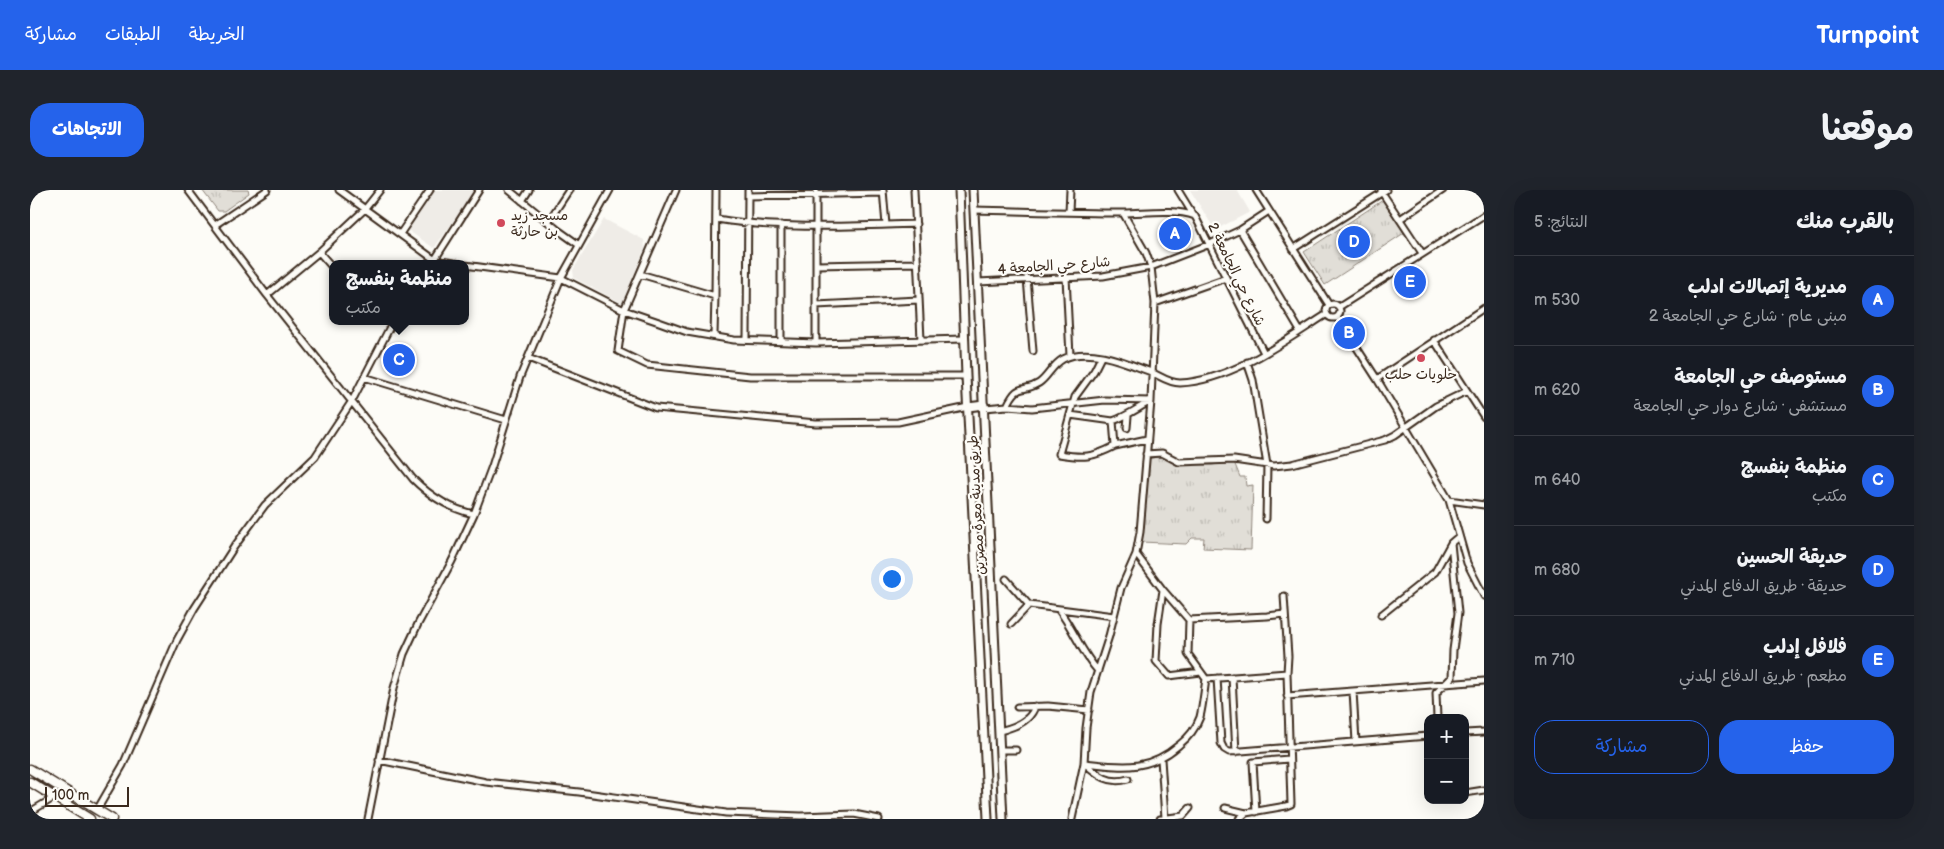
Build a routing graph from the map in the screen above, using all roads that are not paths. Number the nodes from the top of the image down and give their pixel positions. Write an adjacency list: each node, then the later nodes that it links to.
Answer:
1 (188, 190): 37 (street)
2 (267, 190): 37 (street)
3 (339, 190): 26 (street)
4 (380, 190): 26 (street)
5 (422, 190): 21 (street)
6 (479, 190): 50 (street)
7 (509, 190): 25 (street)
8 (529, 190): 25 (street)
9 (569, 190): 35 (street)
10 (610, 190): 45 (street)
11 (676, 190): 56 (street)
12 (716, 190): 34 (street)
13 (914, 190): 36 (street)
14 (960, 190): 76 (main road, طريق مدينة معرة مصرين)
15 (973, 190): 27 (main road, طريق مدينة معرة مصرين)
16 (1070, 190): 29 (street)
17 (1178, 190): 32 (street)
18 (1256, 190): 28 (street)
19 (1443, 190): 33 (street)
20 (1383, 191): 33 (street); 46 (street)
21 (428, 192): 43 (street)
22 (882, 192): 24 (street); 39 (street)
23 (748, 193): 24 (street); 38 (street)
24 (816, 193): 41 (street)
25 (522, 201): 35 (street)
26 (365, 209): 43 (street); 47 (street)
27 (974, 210): 29 (street, شارع حي الجامعة 2); 61 (main road, طريق مدينة معرة مصرين)
28 (1270, 211): 42 (street, شارع حي الجامعة 4); 46 (street)
29 (1069, 212): 30 (street, شارع حي الجامعة 2)
30 (1123, 213): 32 (street, شارع حي الجامعة 2); 55 (street)
31 (1484, 215): 48 (street)
32 (1195, 216): 44 (street, شارع حي الجامعة 2)
33 (1400, 219): 48 (street)
34 (717, 220): 38 (street); 63 (street)
35 (548, 222): 45 (street)
36 (916, 224): 39 (street); 51 (street)
37 (215, 225): 62 (street)
38 (748, 225): 40 (street); 77 (street)
39 (886, 225): 41 (street)
40 (781, 226): 41 (street); 80 (street)
41 (816, 226): 53 (street)
42 (1240, 230): 44 (street, شارع حي الجامعة 4); 74 (street)
43 (400, 234): 49 (street)
44 (1210, 244): 55 (street, شارع حي الجامعة 4); 60 (street, شارع حي الجامعة 2)
45 (579, 245): 58 (street)
46 (1293, 248): 67 (street)
47 (319, 252): 52 (street); 62 (street)
48 (1422, 253): 68 (street)
49 (432, 260)
50 (435, 260)
51 (918, 262): 53 (street); 64 (street)
52 (329, 263)
53 (816, 265): 66 (street)
54 (469, 266): 58 (street)
55 (1151, 267): 57 (street, شارع حي الجامعة 4); 65 (street)
56 (640, 274): 63 (street); 70 (street)
57 (1066, 277): 59 (street, شارع حي الجامعة 4); 84 (street)
58 (562, 278): 70 (street); 86 (street)
59 (1027, 278): 61 (street, شارع حي الجامعة 4); 82 (street)
60 (1226, 278): 65 (street); 83 (street, شارع حي الجامعة 2)
61 (978, 282): 99 (main road, طريق مدينة معرة مصرين)
62 (267, 295): 94 (street)
63 (715, 296): 75 (street)
64 (919, 300): 66 (street); 78 (street)
65 (1155, 303): 88 (street)
66 (816, 305): 81 (street)
67 (1329, 306): 68 (street); 71 (street)
68 (1339, 308): 72 (street)
69 (1484, 308): 79 (street)
70 (624, 310): 75 (street); 89 (street)
71 (1327, 314): 72 (street); 74 (street)
72 (1337, 317): 91 (street)
73 (390, 325): 90 (street)
74 (1300, 331): 83 (street)
75 (714, 335): 77 (street)
76 (964, 339): 78 (street); 89 (main road, طريق مدينة معرة مصرين)
77 (747, 340): 80 (street)
78 (921, 340): 81 (street)
79 (1434, 340): 91 (street); 92 (street)
80 (781, 341): 81 (street)
81 (816, 343)
82 (1033, 351)
83 (1264, 353): 87 (street)
84 (1070, 356): 85 (street); 98 (street)
85 (1101, 357): 88 (street); 96 (street)
86 (528, 358): 97 (street); 103 (street)
87 (1247, 362): 88 (street); 110 (street)
88 (1152, 373): 95 (street)
89 (966, 376): 97 (main road, طريق مدينة معرة مصرين)
90 (364, 377): 94 (street); 103 (street)
91 (1377, 379): 106 (street)
92 (1467, 391): 102 (street); 106 (street)
93 (1127, 400): 95 (street); 96 (street); 100 (street)
94 (352, 401): 113 (street); 164 (street)
95 (1151, 401): 100 (street); 107 (street)
96 (1074, 403): 98 (street); 101 (street)
97 (968, 406): 99 (main road); 174 (main road, طريق مدينة معرة مصرين)
98 (1007, 406): 99 (street)
99 (984, 407): 143 (main road, طريق مدينة معرة مصرين)
100 (1130, 414): 104 (street); 105 (street)
101 (1070, 415): 104 (street); 108 (street)
102 (1484, 417)
103 (506, 420): 113 (street)
104 (1113, 421): 108 (street)
105 (1127, 428)
106 (1405, 428): 110 (street); 111 (street)
107 (1147, 439): 108 (street); 109 (street)
108 (1115, 446)
109 (1146, 454): 110 (street); 117 (street)
110 (1267, 465): 114 (street)
111 (1449, 500): 112 (street); 115 (street)
112 (1484, 505)
113 (474, 514): 153 (street)
114 (1266, 519)
115 (1458, 537): 116 (street); 121 (street)
116 (1451, 543): 125 (street); 136 (street)
117 (1136, 554): 119 (street); 126 (street)
118 (1006, 579): 122 (street)
119 (1163, 590): 127 (street); 130 (street)
120 (1284, 596): 124 (street)
121 (1484, 596)
122 (1029, 606): 123 (street); 128 (street)
123 (1057, 609): 126 (street); 129 (street)
124 (1286, 614): 127 (street); 131 (street)
125 (1381, 615)
126 (1114, 616): 129 (street)
127 (1190, 620): 130 (street)
128 (1010, 624)
129 (1098, 671): 141 (street)
130 (1201, 672): 134 (street)
131 (1286, 673): 132 (street); 138 (street)
132 (1232, 677): 133 (street); 151 (street)
133 (1217, 678): 134 (street); 151 (street)
134 (1206, 679): 152 (street)
135 (1484, 681): 136 (street)
136 (1443, 684): 137 (street); 142 (street)
137 (1353, 691): 138 (street); 147 (street)
138 (1287, 696): 148 (street)
139 (1035, 706): 140 (street); 141 (street); 143 (street)
140 (1018, 707)
141 (1088, 710): 155 (street)
142 (1437, 714)
143 (999, 731): 149 (main road, طريق مدينة معرة مصرين)
144 (1484, 732): 145 (street)
145 (1469, 733)
146 (1424, 736): 147 (street)
147 (1356, 742): 148 (street)
148 (1288, 748): 151 (street); 154 (street)
149 (1000, 750): 150 (street); 175 (main road, طريق مدينة معرة مصرين)
150 (1016, 750)
151 (1236, 752)
152 (1161, 759): 155 (street); 169 (street)
153 (379, 760): 172 (street); 173 (street)
154 (1289, 760): 166 (street); 166 (street)
155 (1084, 763): 157 (street); 176 (street)
156 (30, 769): 164 (main road)
157 (1128, 779)
158 (30, 782): 161 (main road)
159 (1484, 790): 160 (street)
160 (1469, 792)
161 (55, 797): 165 (street); 168 (main road)
162 (1190, 808): 169 (street)
163 (1226, 808): 167 (street)
164 (97, 810): 171 (main road)
165 (30, 812)
166 (1256, 812): 167 (street)
167 (1246, 813): 177 (street)
168 (81, 816): 170 (main road)
169 (1163, 818)
170 (90, 819)
171 (112, 819)
172 (368, 819)
173 (879, 819)
174 (988, 819)
175 (1003, 819)
176 (1072, 819)
177 (1239, 819)

